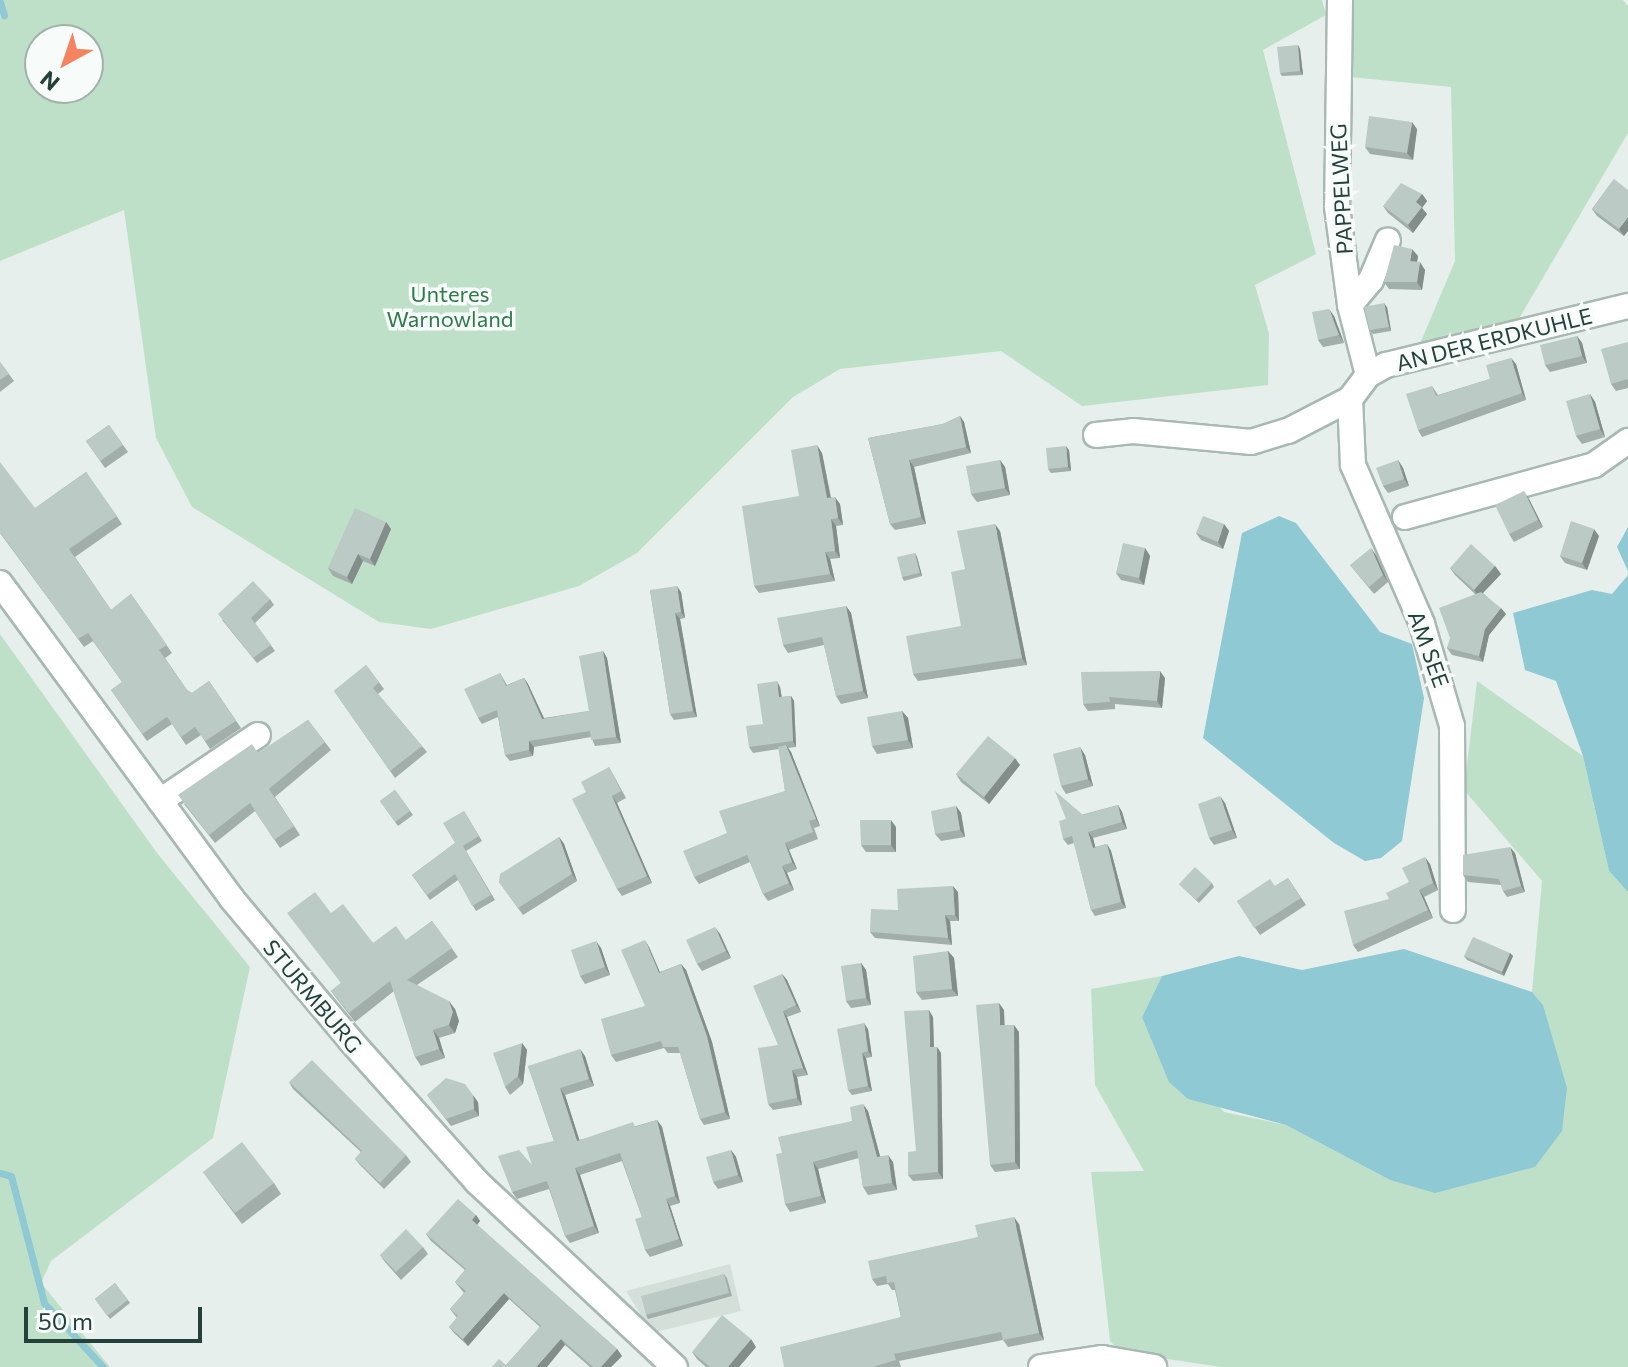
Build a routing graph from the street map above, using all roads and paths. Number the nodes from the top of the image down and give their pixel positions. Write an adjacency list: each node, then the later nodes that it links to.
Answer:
1 (1340, 0): 3 (street, PAPPELWEG)
2 (1388, 240): 3 (street)
3 (1350, 305): 5 (street, PAPPELWEG)
4 (1628, 306): 5 (street, AN DER ERDKUHLE)
5 (1368, 375): 6 (street, AN DER ERDKUHLE)
6 (1350, 399): 7 (street, AN DER ERDKUHLE); 13 (street, AM SEE)
7 (1096, 435)
8 (1628, 441): 9 (street)
9 (1405, 517)
10 (0, 583): 12 (street, STURMBURG)
11 (258, 735): 12 (street)
12 (160, 801): 14 (street, STURMBURG)
13 (1453, 910)
14 (675, 1367)
15 (1041, 1367): 16 (street)
16 (1154, 1367)

